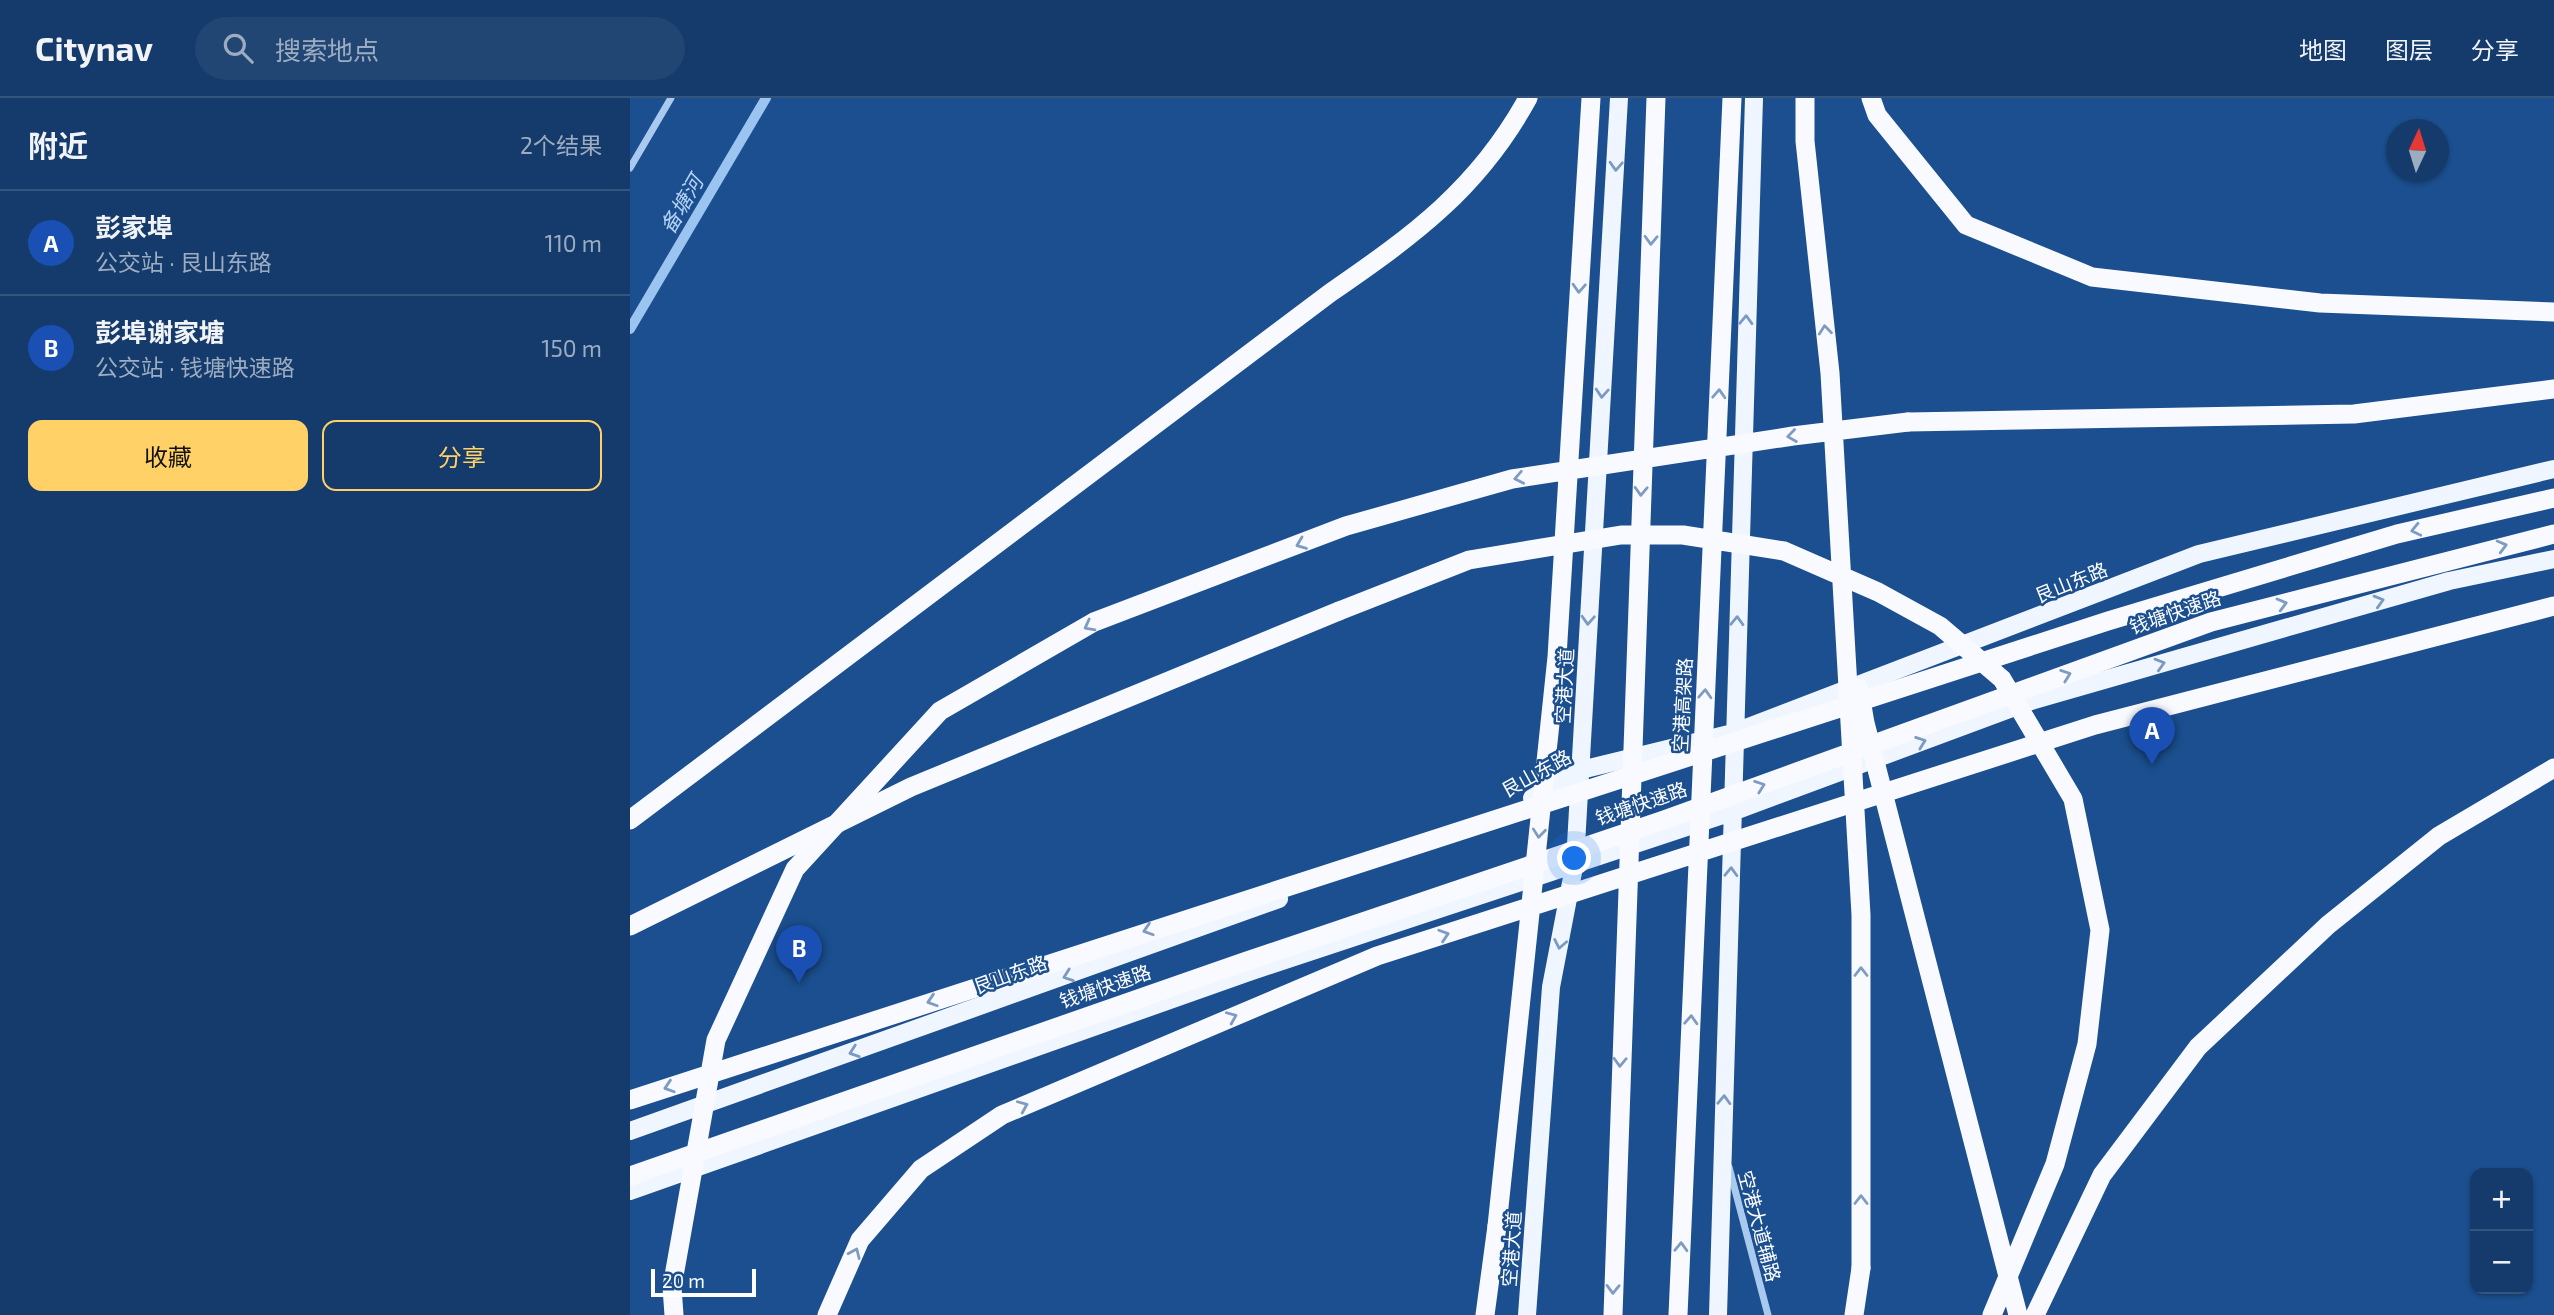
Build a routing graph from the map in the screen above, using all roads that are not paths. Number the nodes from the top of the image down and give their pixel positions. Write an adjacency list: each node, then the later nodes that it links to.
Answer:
1 (671, 98): 10 (street)
2 (1528, 98): 23 (highway)
3 (1591, 98): 33 (highway, one-way to 33, bridge)
4 (1619, 98): 21 (main road, 空港大道, one-way to 21)
5 (1657, 98): 35 (highway, one-way to 35, bridge)
6 (1732, 98): 36 (highway, 空港高架路, one-way to 6, bridge)
7 (1754, 98): 19 (main road, one-way to 7)
8 (1805, 98): 12 (highway, one-way to 8, bridge)
9 (1871, 98): 11 (highway)
10 (630, 168)
11 (2554, 312)
12 (1830, 373): 39 (highway, one-way to 12, bridge); 41 (highway, bridge)
13 (2554, 389): 31 (highway, one-way to 31, bridge)
14 (2554, 469): 19 (main road, 艮山东路)
15 (2554, 498): 26 (highway, 钱塘快速路, one-way to 26, bridge)
16 (2554, 534): 29 (highway, 钱塘快速路, one-way to 16, bridge)
17 (2554, 559): 22 (main road, one-way to 17)
18 (2554, 606): 32 (highway, one-way to 18, bridge)
19 (1733, 733): 21 (main road, 艮山东路); 22 (main road)
20 (2554, 768): 42 (highway)
21 (1581, 770): 24 (main road, 空港大道); 27 (main road, 艮山东路, one-way to 27)
22 (1732, 812): 24 (main road); 28 (main road, one-way to 22)
23 (630, 820)
24 (1575, 862): 30 (main road); 34 (main road, 空港大道, one-way to 34)
25 (630, 926): 40 (highway, bridge)
26 (630, 1100)
27 (630, 1131)
28 (1723, 1144): 37 (main road); 38 (street, 空港大道辅路)
29 (630, 1176)
30 (630, 1191)
31 (674, 1315)
32 (827, 1315)
33 (1485, 1315)
34 (1527, 1315)
35 (1613, 1315)
36 (1678, 1315)
37 (1718, 1315)
38 (1768, 1315)
39 (1854, 1315)
40 (1992, 1315)
41 (2018, 1315)
42 (2035, 1315)

